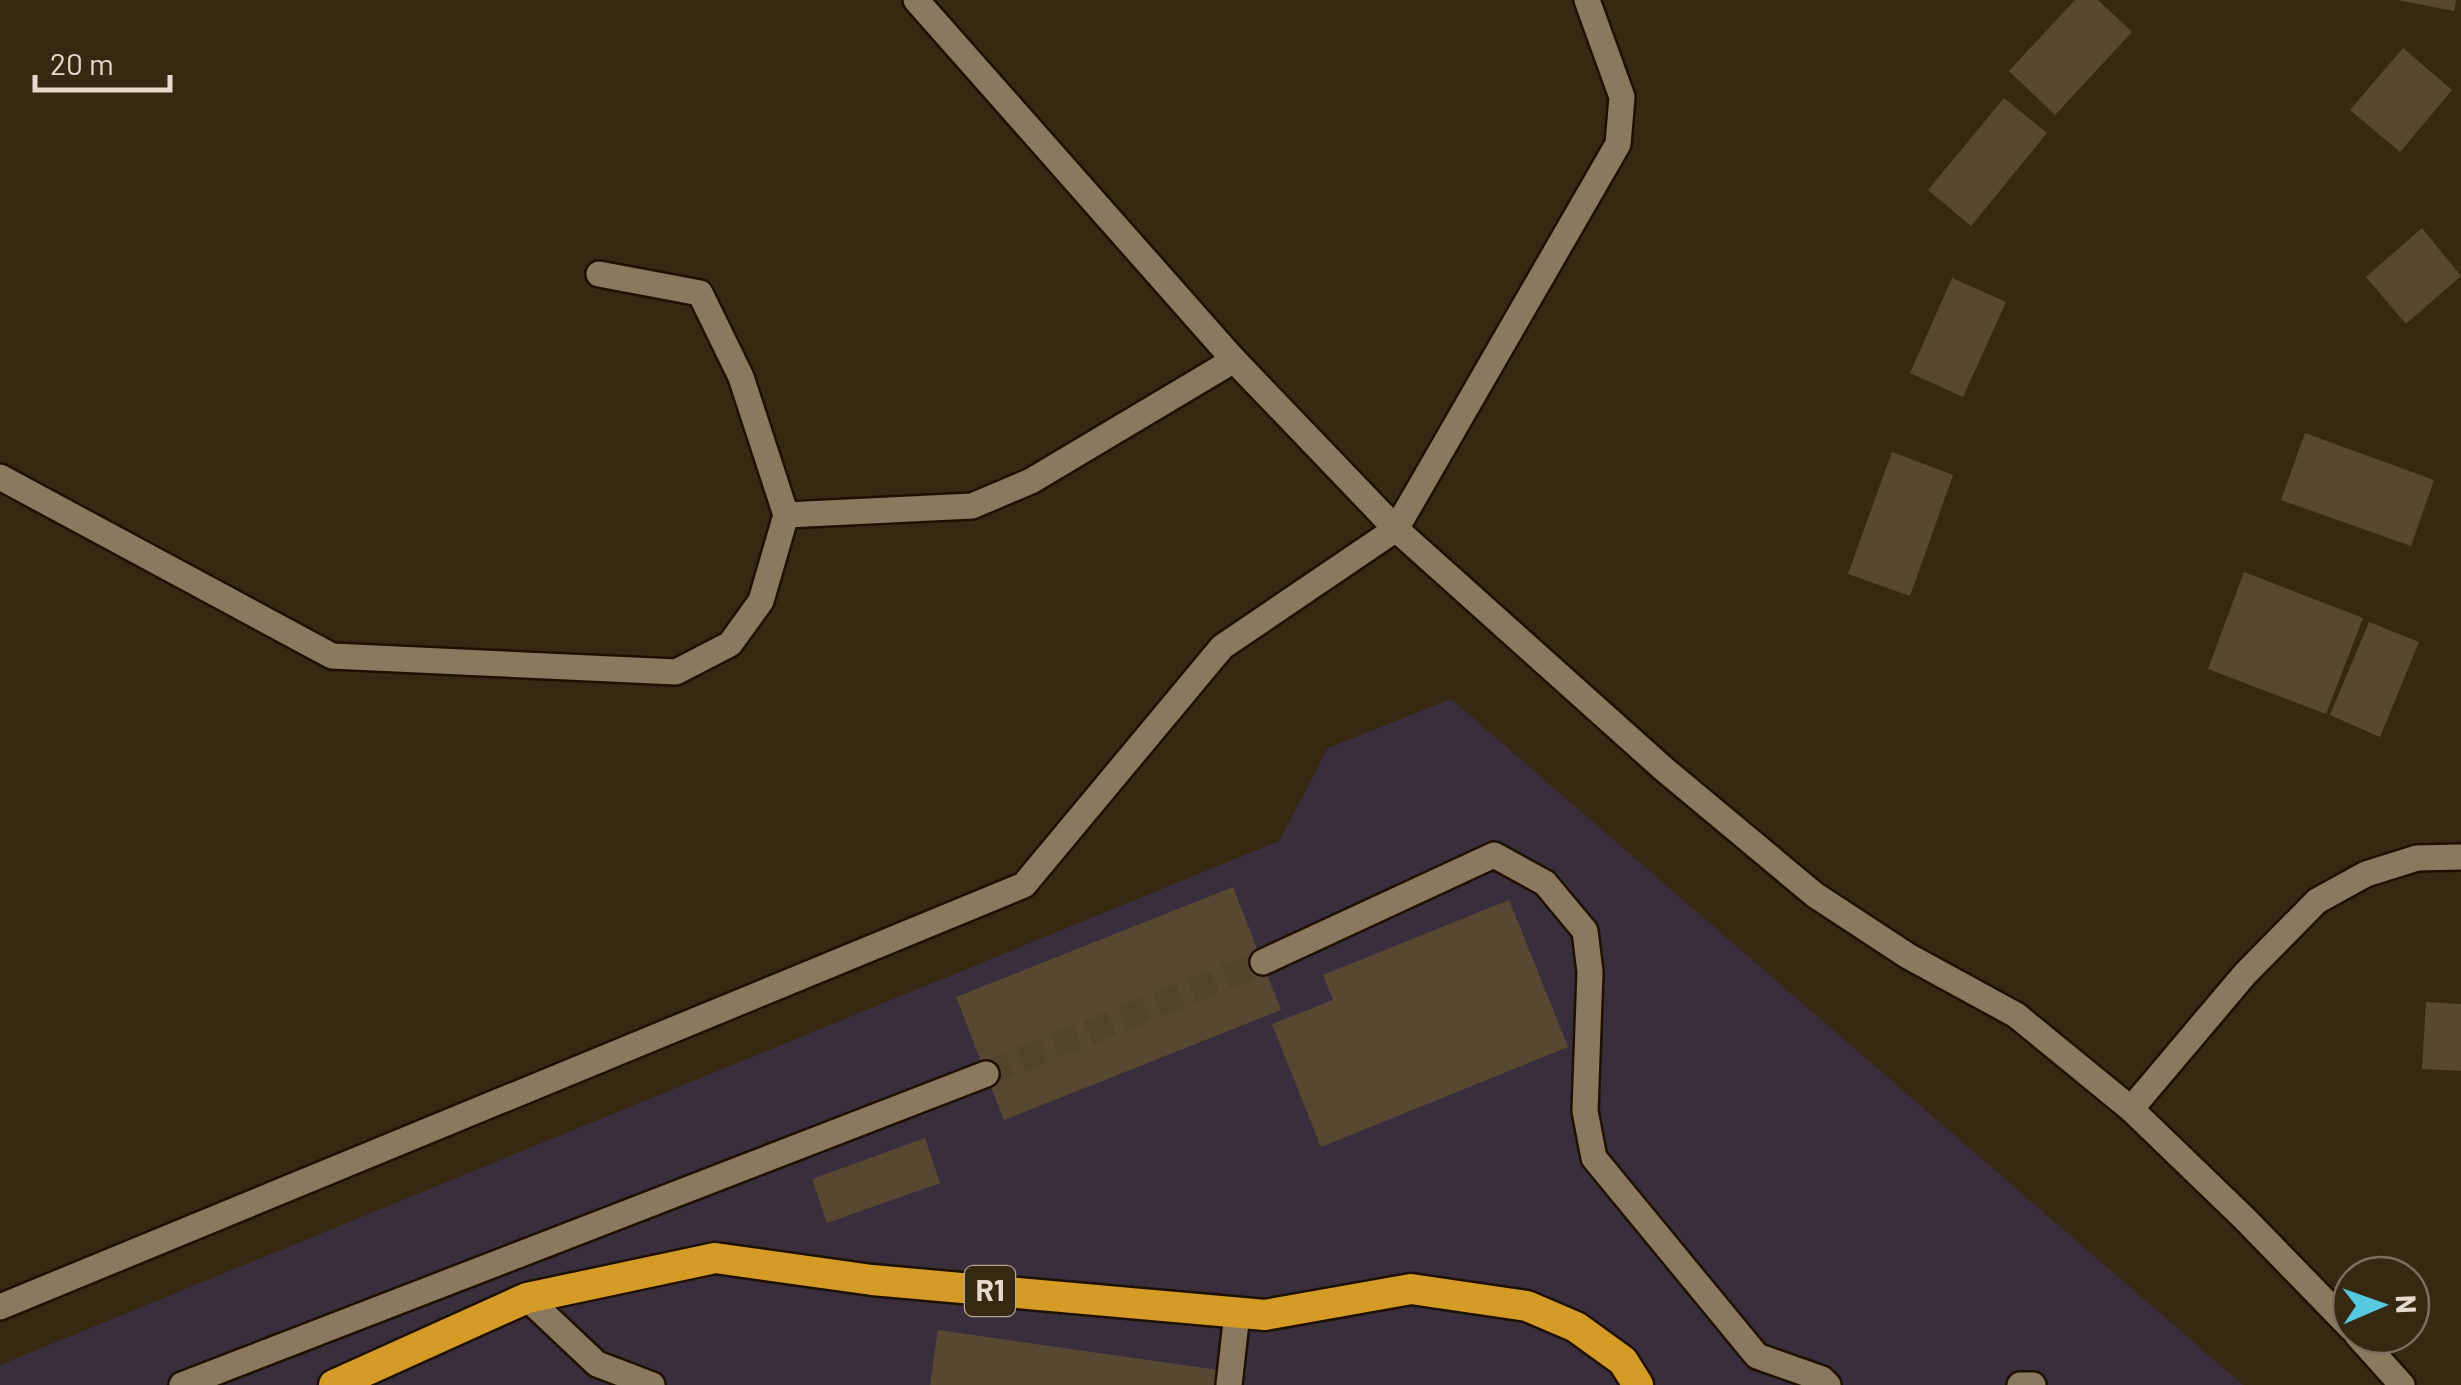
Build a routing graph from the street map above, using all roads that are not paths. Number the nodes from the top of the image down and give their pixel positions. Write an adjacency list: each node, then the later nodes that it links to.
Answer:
1 (916, 0): 4 (street)
2 (1587, 0): 7 (street)
3 (599, 274): 6 (street)
4 (1234, 360): 6 (street); 7 (street)
5 (0, 477): 6 (street)
6 (786, 515)
7 (1396, 529): 11 (street); 14 (street)
8 (2461, 857): 11 (street)
9 (1262, 962): 22 (street)
10 (986, 1074): 17 (street)
11 (2131, 1108): 13 (street)
12 (527, 1298): 15 (highway, R1); 18 (highway, R1); 19 (street)
13 (2331, 1307)
14 (0, 1308)
15 (1237, 1313): 20 (street); 21 (highway, R1)
16 (2376, 1355): 25 (street)
17 (182, 1385)
18 (334, 1385)
19 (652, 1385)
20 (1228, 1385)
21 (1638, 1385)
22 (1828, 1385)
23 (2020, 1385): 24 (street)
24 (2033, 1385)
25 (2402, 1385)

